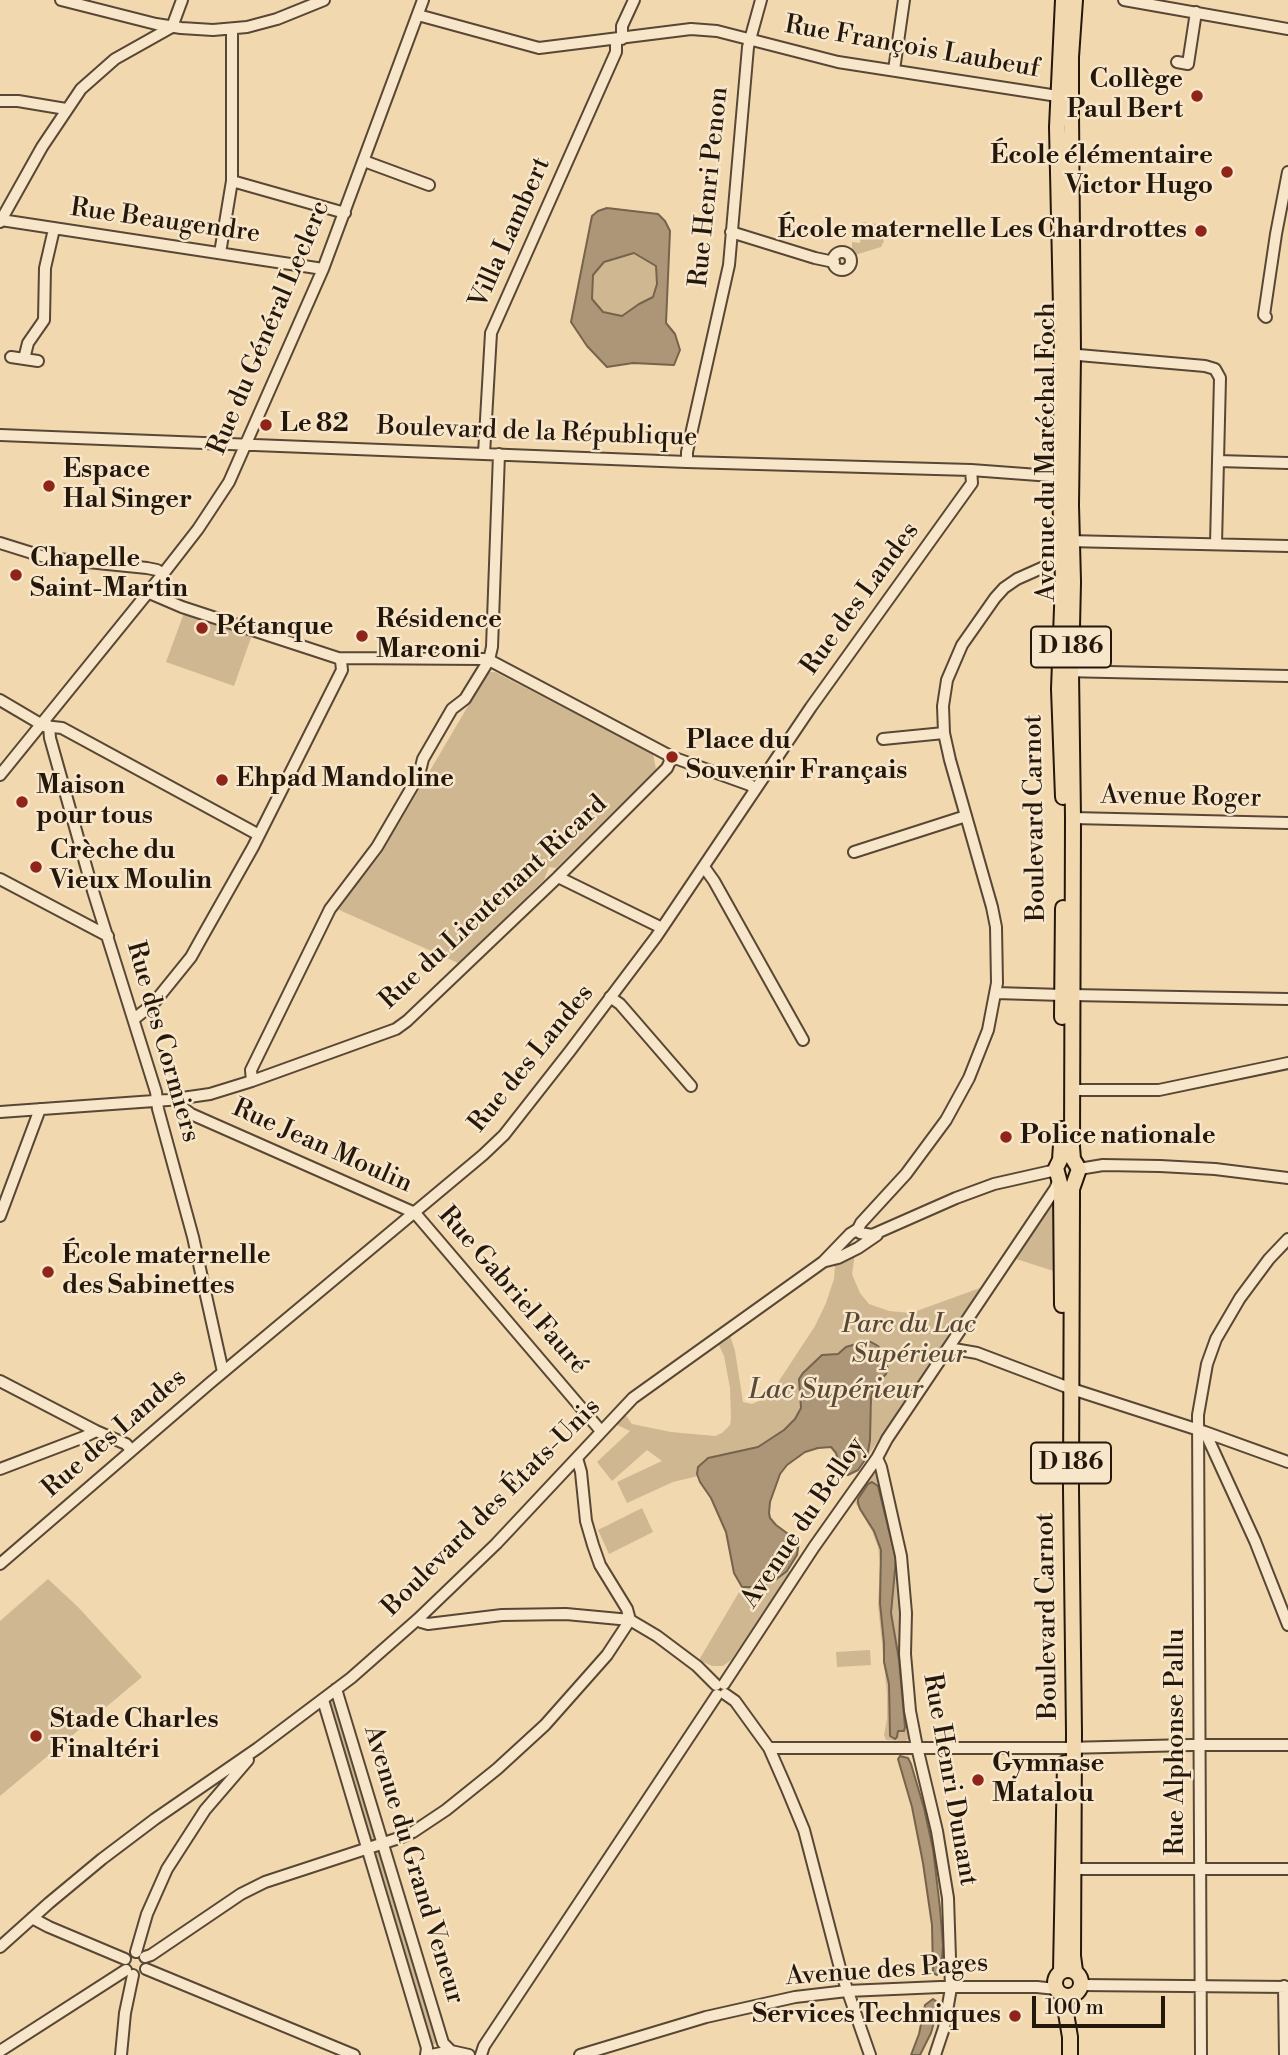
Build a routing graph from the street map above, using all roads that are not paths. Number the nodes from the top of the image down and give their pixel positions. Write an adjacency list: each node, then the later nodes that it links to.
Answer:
1 (61, 0): 13 (street)
2 (182, 0): 13 (street)
3 (324, 0): 14 (street)
4 (423, 0): 12 (street, Rue du Général Leclerc)
5 (634, 0): 16 (street, Villa Lambert)
6 (761, 0): 17 (street, Rue Henri Penon)
7 (904, 0): 19 (street)
8 (1063, 0): 20 (main road, Avenue du Maréchal Foch / D 186)
9 (1075, 0): 20 (main road, Avenue du Maréchal Foch / D 186)
10 (1124, 0): 11 (street)
11 (1196, 12): 15 (street); 18 (street)
12 (418, 15): 16 (street, Rue François Laubeuf); 23 (street, Rue du Général Leclerc)
13 (172, 27): 14 (street); 22 (street)
14 (232, 29): 25 (street)
15 (1288, 29)
16 (619, 39): 17 (street, Rue François Laubeuf); 41 (street, Villa Lambert)
17 (750, 40): 19 (street, Rue François Laubeuf); 30 (street, Rue Henri Penon)
18 (1177, 62)
19 (894, 70): 20 (street, Rue François Laubeuf)
20 (1065, 97): 35 (main road, Avenue du Maréchal Foch / D 186)
21 (0, 101): 22 (street)
22 (66, 109): 28 (street)
23 (364, 161): 26 (street); 27 (street, Rue du Général Leclerc)
24 (1288, 172): 34 (street)
25 (232, 181): 27 (street); 31 (street)
26 (429, 185)
27 (345, 213): 33 (street, Rue du Général Leclerc)
28 (1, 221): 29 (street, Rue Beaugendre)
29 (54, 229): 31 (street, Rue Beaugendre); 37 (street)
30 (731, 232): 32 (street); 44 (street, Rue Henri Penon)
31 (220, 253): 33 (street, Rue Beaugendre)
32 (834, 262)
33 (323, 269): 40 (street, Rue du Général Leclerc)
34 (1266, 317)
35 (1067, 354): 43 (street); 47 (main road, Avenue du Maréchal Foch / D 186)
36 (11, 357): 37 (street)
37 (24, 359): 38 (street)
38 (38, 361)
39 (0, 435): 40 (street, Boulevard de la République)
40 (247, 444): 41 (street, Boulevard de la République); 53 (street, Rue du Général Leclerc)
41 (484, 454): 42 (street, Boulevard de la République)
42 (499, 454): 44 (street, Boulevard de la République); 56 (street)
43 (1218, 461): 45 (street); 50 (street)
44 (687, 462): 46 (street, Boulevard de la République)
45 (1288, 463)
46 (971, 470): 47 (street, Boulevard de la République); 65 (street, Rue des Landes)
47 (1066, 477): 48 (main road, Boulevard Carnot / D 186); 48 (main road, Avenue du Maréchal Foch / D 186)
48 (1067, 541): 50 (street); 52 (main road, Boulevard Carnot / D 186)
49 (0, 543): 53 (street)
50 (1216, 544): 51 (street)
51 (1288, 546)
52 (1067, 562): 57 (main road, Boulevard Carnot / D 186); 61 (street)
53 (163, 574): 54 (street, Rue du Général Leclerc)
54 (148, 592): 55 (street); 60 (street, Rue du Général Leclerc)
55 (338, 657): 56 (street); 69 (street)
56 (489, 660): 63 (street); 83 (street)
57 (1065, 671): 58 (street); 67 (main road, Boulevard Carnot / D 186)
58 (1288, 676)
59 (0, 700): 60 (street)
60 (45, 725): 64 (street, Rue du Général Leclerc); 69 (street); 75 (street, Rue des Cormiers)
61 (944, 733): 62 (street); 66 (street)
62 (883, 739)
63 (672, 758): 65 (street); 72 (street, Rue du Lieutenant Ricard)
64 (0, 775)
65 (755, 789): 71 (street, Rue des Landes)
66 (966, 816): 70 (street); 76 (street)
67 (1068, 818): 68 (street, Avenue Roger); 77 (main road, Boulevard Carnot / D 186)
68 (1288, 823)
69 (259, 835): 80 (street)
70 (854, 852)
71 (704, 867): 74 (street, Rue des Landes); 81 (street)
72 (558, 877): 74 (street); 83 (street, Rue du Lieutenant Ricard)
73 (0, 879): 75 (street)
74 (663, 928): 78 (street, Rue des Landes)
75 (108, 936): 80 (street, Rue des Cormiers)
76 (996, 993): 77 (street); 94 (street)
77 (1067, 995): 79 (street); 85 (main road, D 186); 90 (main road, Boulevard Carnot / D 186)
78 (610, 997): 84 (street); 92 (street, Rue des Landes)
79 (1288, 999)
80 (134, 1019): 87 (street, Rue des Cormiers)
81 (803, 1040)
82 (1288, 1063): 85 (street)
83 (252, 1082): 86 (street, Rue du Lieutenant Ricard)
84 (691, 1086)
85 (1072, 1090): 90 (main road, Boulevard Carnot / D 186)
86 (179, 1099): 87 (street, Rue du Lieutenant Ricard); 92 (street, Rue Jean Moulin)
87 (158, 1100): 88 (street, Rue du Lieutenant Ricard); 100 (street, Rue des Cormiers)
88 (40, 1108): 89 (street, Rue du Lieutenant Ricard); 93 (street)
89 (0, 1112)
90 (1066, 1170): 91 (street, Boulevard des États-Unis); 95 (street, Boulevard des États-Unis); 99 (street, Avenue du Belloy); 102 (main road, Boulevard Carnot / D 186)
91 (1288, 1178)
92 (415, 1213): 100 (street, Rue des Landes); 104 (street, Rue Gabriel Fauré)
93 (0, 1216)
94 (859, 1231): 95 (street, Boulevard des États-Unis); 97 (street); 98 (street, Boulevard des États-Unis)
95 (882, 1232): 97 (street, Boulevard des États-Unis)
96 (1288, 1239): 105 (street, Rue Alphonse Pallu)
97 (858, 1248): 98 (street, Boulevard des États-Unis)
98 (823, 1262): 104 (street, Boulevard des États-Unis)
99 (948, 1348): 102 (street); 108 (street, Avenue du Belloy)
100 (223, 1372): 106 (street, Rue des Landes)
101 (0, 1381): 103 (street)
102 (1067, 1387): 105 (street); 123 (main road, Boulevard Carnot / D 186)
103 (96, 1430): 106 (street); 110 (street)
104 (601, 1431): 107 (street, Boulevard des États-Unis)
105 (1201, 1431): 109 (street); 114 (street); 118 (street, Rue Alphonse Pallu)
106 (131, 1450): 111 (street, Rue des Landes)
107 (577, 1458): 112 (street, Boulevard des États-Unis); 113 (street)
108 (877, 1458): 116 (street, Avenue du Belloy); 120 (street, Rue Henri Dunant)
109 (1288, 1461)
110 (0, 1469)
111 (0, 1564)
112 (418, 1619): 113 (street); 115 (street, Boulevard des États-Unis)
113 (630, 1620): 116 (street); 126 (street)
114 (1288, 1625)
115 (336, 1689): 117 (street, Boulevard des États-Unis); 126 (street, Avenue du Grand Veneur)
116 (720, 1689): 122 (street); 141 (street, Avenue du Belloy)
117 (323, 1700): 121 (street, Boulevard des États-Unis); 127 (street, Avenue du Grand Veneur)
118 (1199, 1745): 119 (street); 123 (street); 130 (street, Rue Alphonse Pallu)
119 (1288, 1745)
120 (916, 1747): 122 (street); 123 (street); 139 (street, Rue Henri Dunant)
121 (258, 1748): 124 (street, Boulevard des États-Unis); 125 (street)
122 (769, 1748): 140 (street)
123 (1069, 1748): 128 (main road, Boulevard Carnot / D 186); 136 (main road, Boulevard Carnot / D 186)
124 (190, 1794): 125 (street); 131 (street, Boulevard des États-Unis)
125 (205, 1810): 133 (street)
126 (383, 1844): 127 (street); 142 (street, Avenue du Grand Veneur)
127 (368, 1850): 133 (street); 146 (street, Avenue du Grand Veneur)
128 (1073, 1869): 130 (street); 136 (main road, Boulevard Carnot / D 186)
129 (1288, 1869): 130 (street)
130 (1200, 1870): 137 (street, Rue Alphonse Pallu)
131 (32, 1918): 132 (street, Boulevard des États-Unis); 134 (street)
132 (0, 1947)
133 (140, 1954): 134 (street); 135 (street)
134 (128, 1968): 135 (street); 143 (street); 144 (street)
135 (146, 1969): 145 (street)
136 (1067, 1983): 137 (street); 139 (street, Avenue des Pages); 151 (main road, Boulevard Carnot / D 186)
137 (1200, 1986): 138 (street); 152 (street, Rue Alphonse Pallu)
138 (1286, 1986): 153 (street)
139 (951, 1987): 140 (street, Avenue des Pages); 150 (street, Rue Henri Dunant)
140 (848, 1991): 148 (street, Avenue des Pages); 149 (street)
141 (483, 2050): 147 (street)
142 (452, 2051): 146 (street); 147 (street)
143 (0, 2052)
144 (121, 2055)
145 (354, 2055)
146 (429, 2055)
147 (468, 2055)
148 (580, 2055)
149 (870, 2055)
150 (935, 2055)
151 (1070, 2055)
152 (1201, 2055)
153 (1285, 2055)

